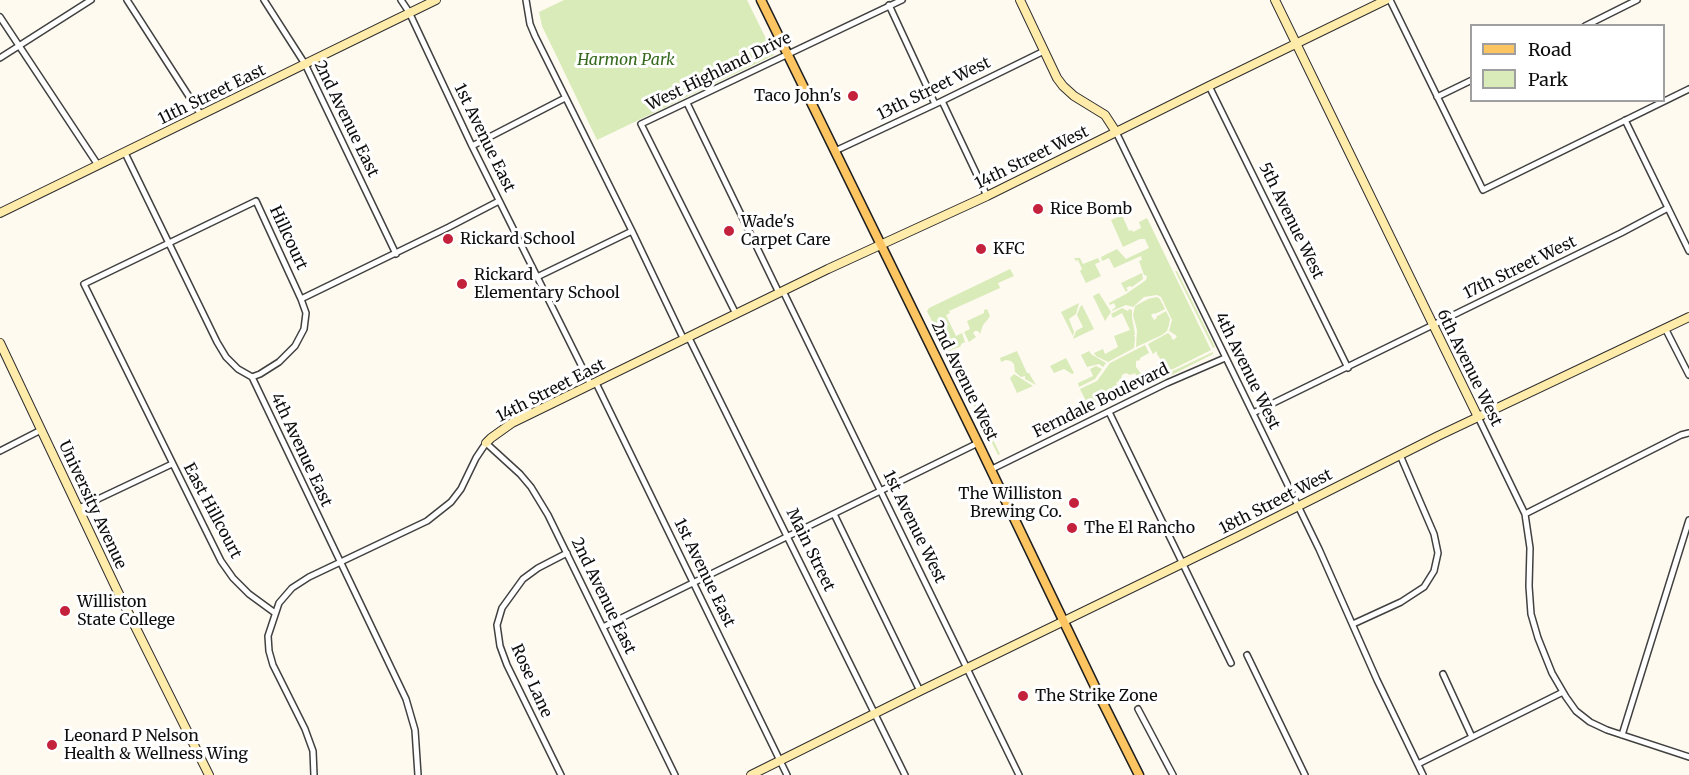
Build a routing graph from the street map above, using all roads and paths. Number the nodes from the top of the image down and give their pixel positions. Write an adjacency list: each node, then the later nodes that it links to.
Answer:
1 (92, 0): 18 (street)
2 (127, 0): 33 (street)
3 (264, 0): 22 (street, 2nd Avenue East)
4 (401, 0): 14 (street, 1st Avenue East)
5 (436, 0): 14 (street, 11th Street East)
6 (526, 0): 27 (street, Main Street)
7 (761, 0): 20 (main road, 2nd Avenue West)
8 (902, 0): 13 (street, West Highland Drive)
9 (1020, 0): 19 (street, 4th Avenue West)
10 (1275, 0): 17 (street, 6th Avenue West)
11 (1388, 0): 17 (street, 14th Street West); 26 (street)
12 (1637, 0): 16 (street)
13 (889, 5): 20 (street, West Highland Drive); 32 (street)
14 (408, 12): 22 (street, 11th Street East); 36 (street, 1st Avenue East)
15 (0, 17): 18 (street)
16 (1589, 24)
17 (1295, 44): 24 (street, 14th Street West); 55 (street, 6th Avenue West)
18 (19, 46): 21 (street); 39 (street)
19 (1044, 51): 28 (street, 13th Street West); 35 (street, 4th Avenue West)
20 (788, 54): 31 (street, West Highland Drive); 37 (main road, 2nd Avenue West)
21 (0, 58)
22 (305, 64): 33 (street, 11th Street East); 48 (street, 2nd Avenue East)
23 (1470, 82): 26 (street)
24 (1209, 86): 35 (street, 14th Street West); 60 (street, 5th Avenue West)
25 (1689, 89): 29 (street)
26 (1437, 97): 34 (street)
27 (565, 98): 36 (street); 44 (street, Main Street)
28 (942, 101): 32 (street, 13th Street West); 40 (street)
29 (1665, 101)
30 (1662, 102): 34 (street)
31 (687, 103): 51 (street, 1st Avenue West); 53 (street, West Highland Drive)
32 (935, 104): 37 (street, 13th Street West)
33 (201, 115): 38 (street, 11th Street East)
34 (1625, 120): 42 (street)
35 (1116, 132): 40 (street, 14th Street West); 59 (street, 4th Avenue West)
36 (472, 146): 41 (street, 1st Avenue East)
37 (835, 151): 46 (main road, 2nd Avenue West)
38 (124, 153): 39 (street, 11th Street East); 45 (street, 4th Avenue East)
39 (98, 165): 43 (street, 11th Street East)
40 (987, 196): 46 (street, 14th Street West)
41 (499, 201): 48 (street); 49 (street, 1st Avenue East)
42 (1668, 208): 47 (street); 55 (street, 17th Street West)
43 (0, 213)
44 (632, 231): 49 (street); 57 (street, Main Street)
45 (169, 243): 50 (street, Hillcourt); 52 (street, Hillcourt); 62 (street, 4th Avenue East)
46 (880, 245): 51 (street, 14th Street West); 70 (main road, 2nd Avenue West)
47 (1689, 251)
48 (396, 254): 52 (street)
49 (537, 276): 63 (street, 1st Avenue East)
50 (84, 284): 73 (street, East Hillcourt)
51 (781, 292): 53 (street, 14th Street West); 75 (street, 1st Avenue West)
52 (302, 299): 62 (street, Hillcourt)
53 (736, 314): 57 (street, 14th Street West)
54 (1689, 316): 56 (street, 18th Street West)
55 (1434, 326): 60 (street, 17th Street West); 66 (street, 6th Avenue West)
56 (1665, 328): 61 (street); 66 (street, 18th Street West)
57 (687, 339): 63 (street, 14th Street East); 81 (street, Main Street)
58 (0, 343): 67 (street, University Avenue)
59 (1225, 358): 64 (street, Ferndale Boulevard); 65 (street, 4th Avenue West)
60 (1348, 368): 65 (street, 17th Street West)
61 (1689, 375)
62 (252, 377): 83 (street, 4th Avenue East)
63 (593, 384): 69 (street, 14th Street East); 85 (street, 1st Avenue East)
64 (1109, 412): 74 (street, Ferndale Boulevard); 84 (street)
65 (1253, 413): 76 (street, 4th Avenue West)
66 (1478, 417): 72 (street, 18th Street West); 79 (street, 6th Avenue West)
67 (41, 430): 71 (street); 77 (street, University Avenue)
68 (1689, 433): 79 (street)
69 (486, 443): 82 (street, 2nd Avenue East); 83 (street, 14th Street East)
70 (978, 443): 74 (main road, 2nd Avenue West); 75 (street)
71 (0, 451)
72 (1400, 455): 76 (street, 18th Street West); 88 (street)
73 (172, 464): 77 (street); 86 (street, East Hillcourt)
74 (990, 470): 87 (main road, 2nd Avenue West)
75 (881, 491): 78 (street); 92 (street, 1st Avenue West)
76 (1298, 506): 84 (street, 18th Street West); 88 (street, 4th Avenue West)
77 (79, 508): 103 (street, University Avenue)
78 (834, 514): 81 (street); 94 (street)
79 (1525, 514): 95 (street, 6th Avenue West)
80 (1689, 520): 98 (street)
81 (788, 537): 85 (street); 97 (street, Main Street)
82 (567, 554): 89 (street, 2nd Avenue East); 106 (street, Rose Lane)
83 (340, 562): 86 (street, 14th Street East); 105 (street, 4th Avenue East)
84 (1183, 563): 87 (street, 18th Street West); 91 (street)
85 (693, 583): 89 (street); 101 (street, 1st Avenue East)
86 (275, 613): 104 (street)
87 (1064, 621): 92 (street, 18th Street West); 112 (main road, 2nd Avenue West)
88 (1353, 624): 102 (street, 4th Avenue West)
89 (603, 627): 107 (street, 2nd Avenue East)
90 (1247, 655): 114 (street)
91 (1231, 663)
92 (967, 668): 94 (street, 18th Street West); 111 (street, 1st Avenue West)
93 (1443, 674): 99 (street)
94 (920, 690): 97 (street, 18th Street West)
95 (1563, 692): 98 (street, 6th Avenue West); 99 (street)
96 (1138, 709): 113 (street)
97 (875, 713): 101 (street, 18th Street West); 110 (street, Main Street)
98 (1622, 735): 100 (street, 6th Avenue West)
99 (1472, 737): 102 (street)
100 (1689, 757)
101 (780, 760): 108 (street, 18th Street West); 109 (street, 1st Avenue East)
102 (1418, 764): 115 (street, 4th Avenue West)
103 (209, 775)
104 (314, 775)
105 (418, 775)
106 (561, 775)
107 (675, 775)
108 (751, 775)
109 (787, 775)
110 (905, 775)
111 (1019, 775)
112 (1139, 775)
113 (1173, 775)
114 (1305, 775)
115 (1423, 775)

